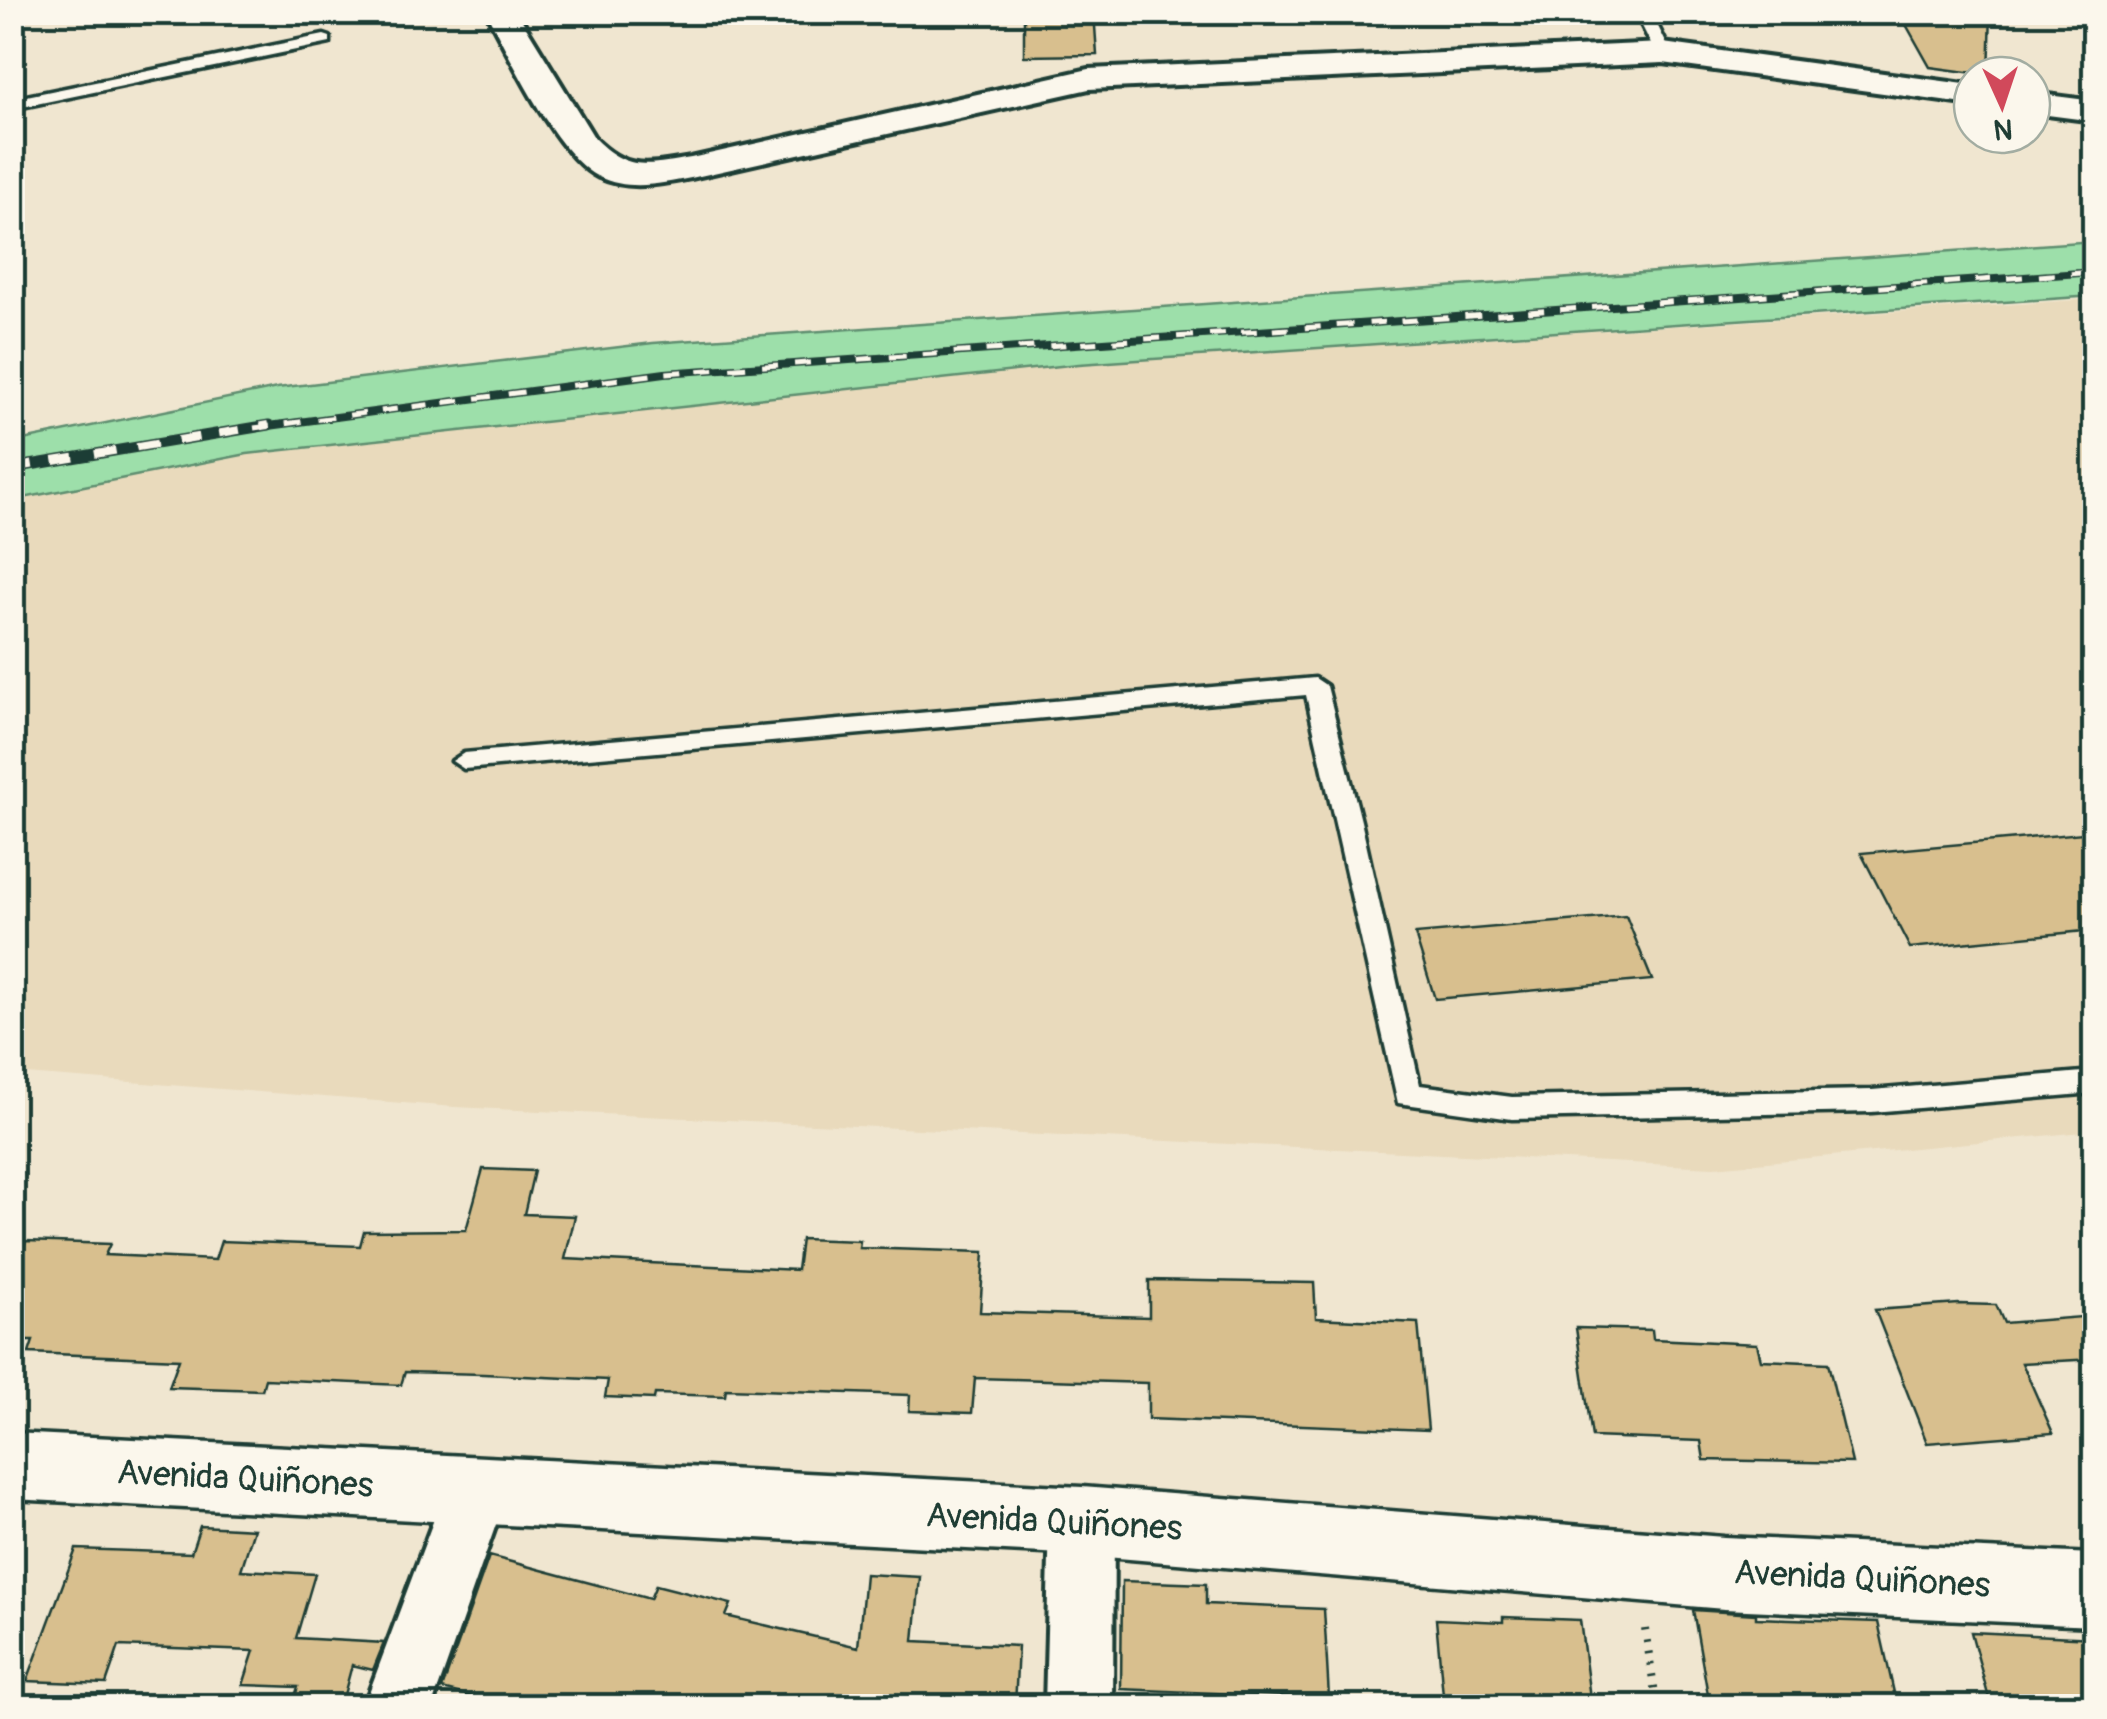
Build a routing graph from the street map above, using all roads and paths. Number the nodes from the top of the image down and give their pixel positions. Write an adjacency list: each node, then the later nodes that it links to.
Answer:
1 (502, 12): 4 (street)
2 (1642, 12): 4 (lane)
3 (324, 40): 6 (lane)
4 (1663, 53): 5 (street)
5 (1952, 92)
6 (12, 104)
7 (2052, 106): 8 (street)
8 (2094, 111)
9 (464, 761): 10 (lane)
10 (2094, 1082)
11 (12, 1466): 12 (street, Avenida Quiñones)
12 (476, 1492): 13 (street, Avenida Quiñones); 16 (street)
13 (1082, 1521): 14 (street, Avenida Quiñones); 17 (street)
14 (1636, 1565): 15 (street, Avenida Quiñones); 18 (path)
15 (2094, 1590)
16 (398, 1706)
17 (1079, 1706)
18 (1657, 1706)

